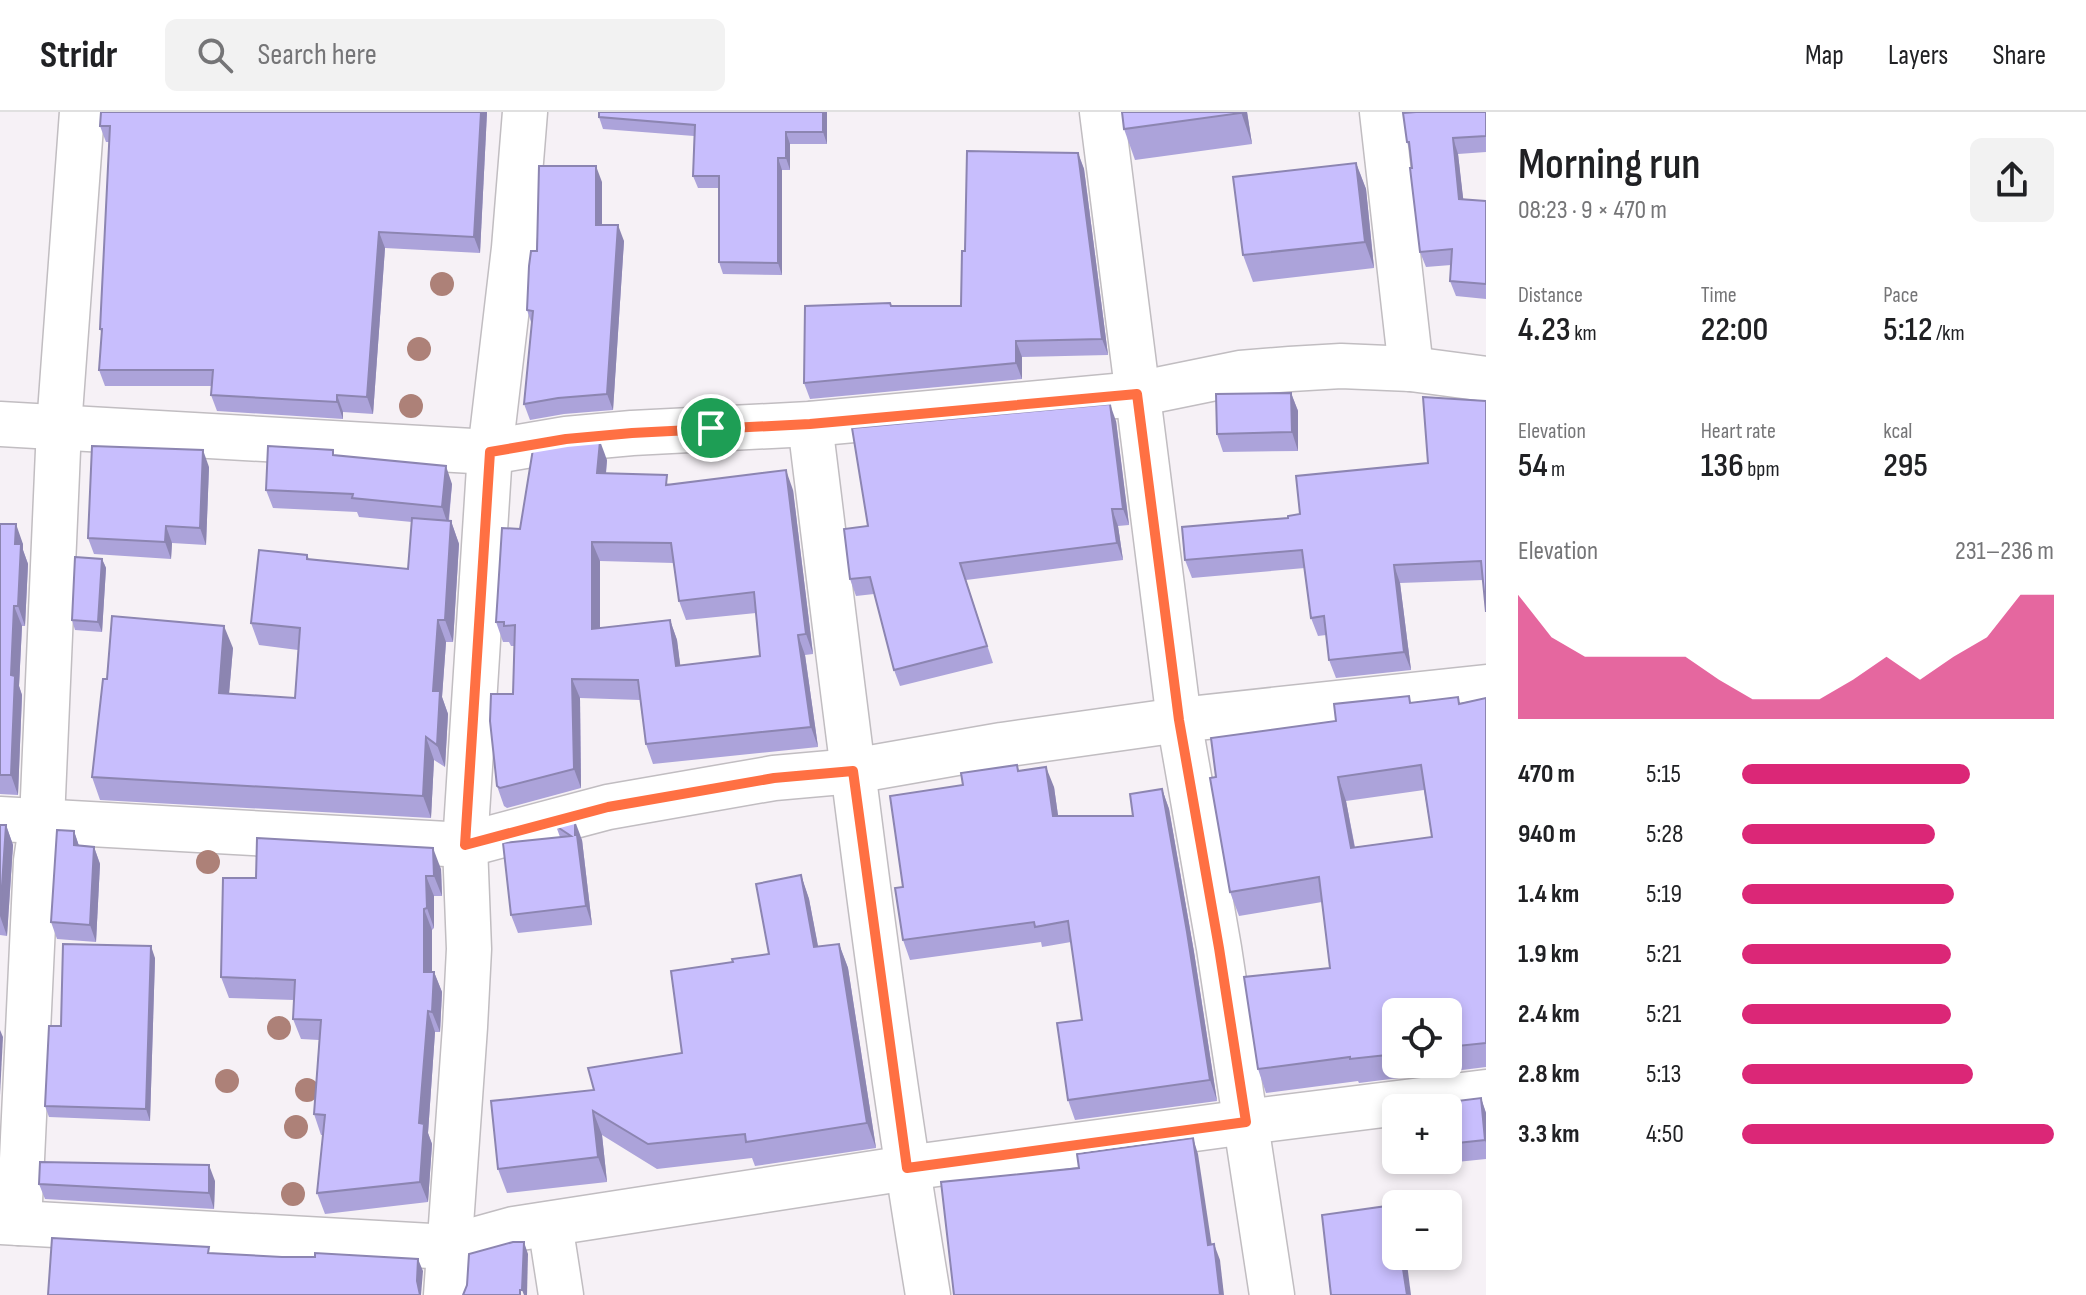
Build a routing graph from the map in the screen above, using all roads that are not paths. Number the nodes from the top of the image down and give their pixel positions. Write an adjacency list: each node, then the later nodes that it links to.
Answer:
1 (82, 112): 10 (street)
2 (525, 112): 11 (street)
3 (1102, 112): 7 (street)
4 (1382, 112): 5 (street)
5 (1411, 369): 6 (street); 7 (street)
6 (1486, 379)
7 (1137, 394): 9 (street); 13 (street)
8 (0, 424): 10 (street)
9 (810, 424): 11 (street); 14 (street)
10 (59, 427): 11 (street); 15 (street)
11 (490, 452): 16 (street)
12 (1486, 687): 13 (street)
13 (1179, 720): 14 (street); 18 (street)
14 (853, 771): 16 (street); 19 (street)
15 (21, 820): 16 (street); 20 (street)
16 (465, 845): 22 (street)
17 (1486, 1092): 18 (street)
18 (1246, 1122): 19 (street); 26 (street)
19 (907, 1168): 21 (street); 25 (street)
20 (10, 1222): 22 (street)
21 (550, 1224): 22 (street); 24 (street)
22 (449, 1247): 23 (street)
23 (446, 1295)
24 (561, 1295)
25 (928, 1295)
26 (1272, 1295)

